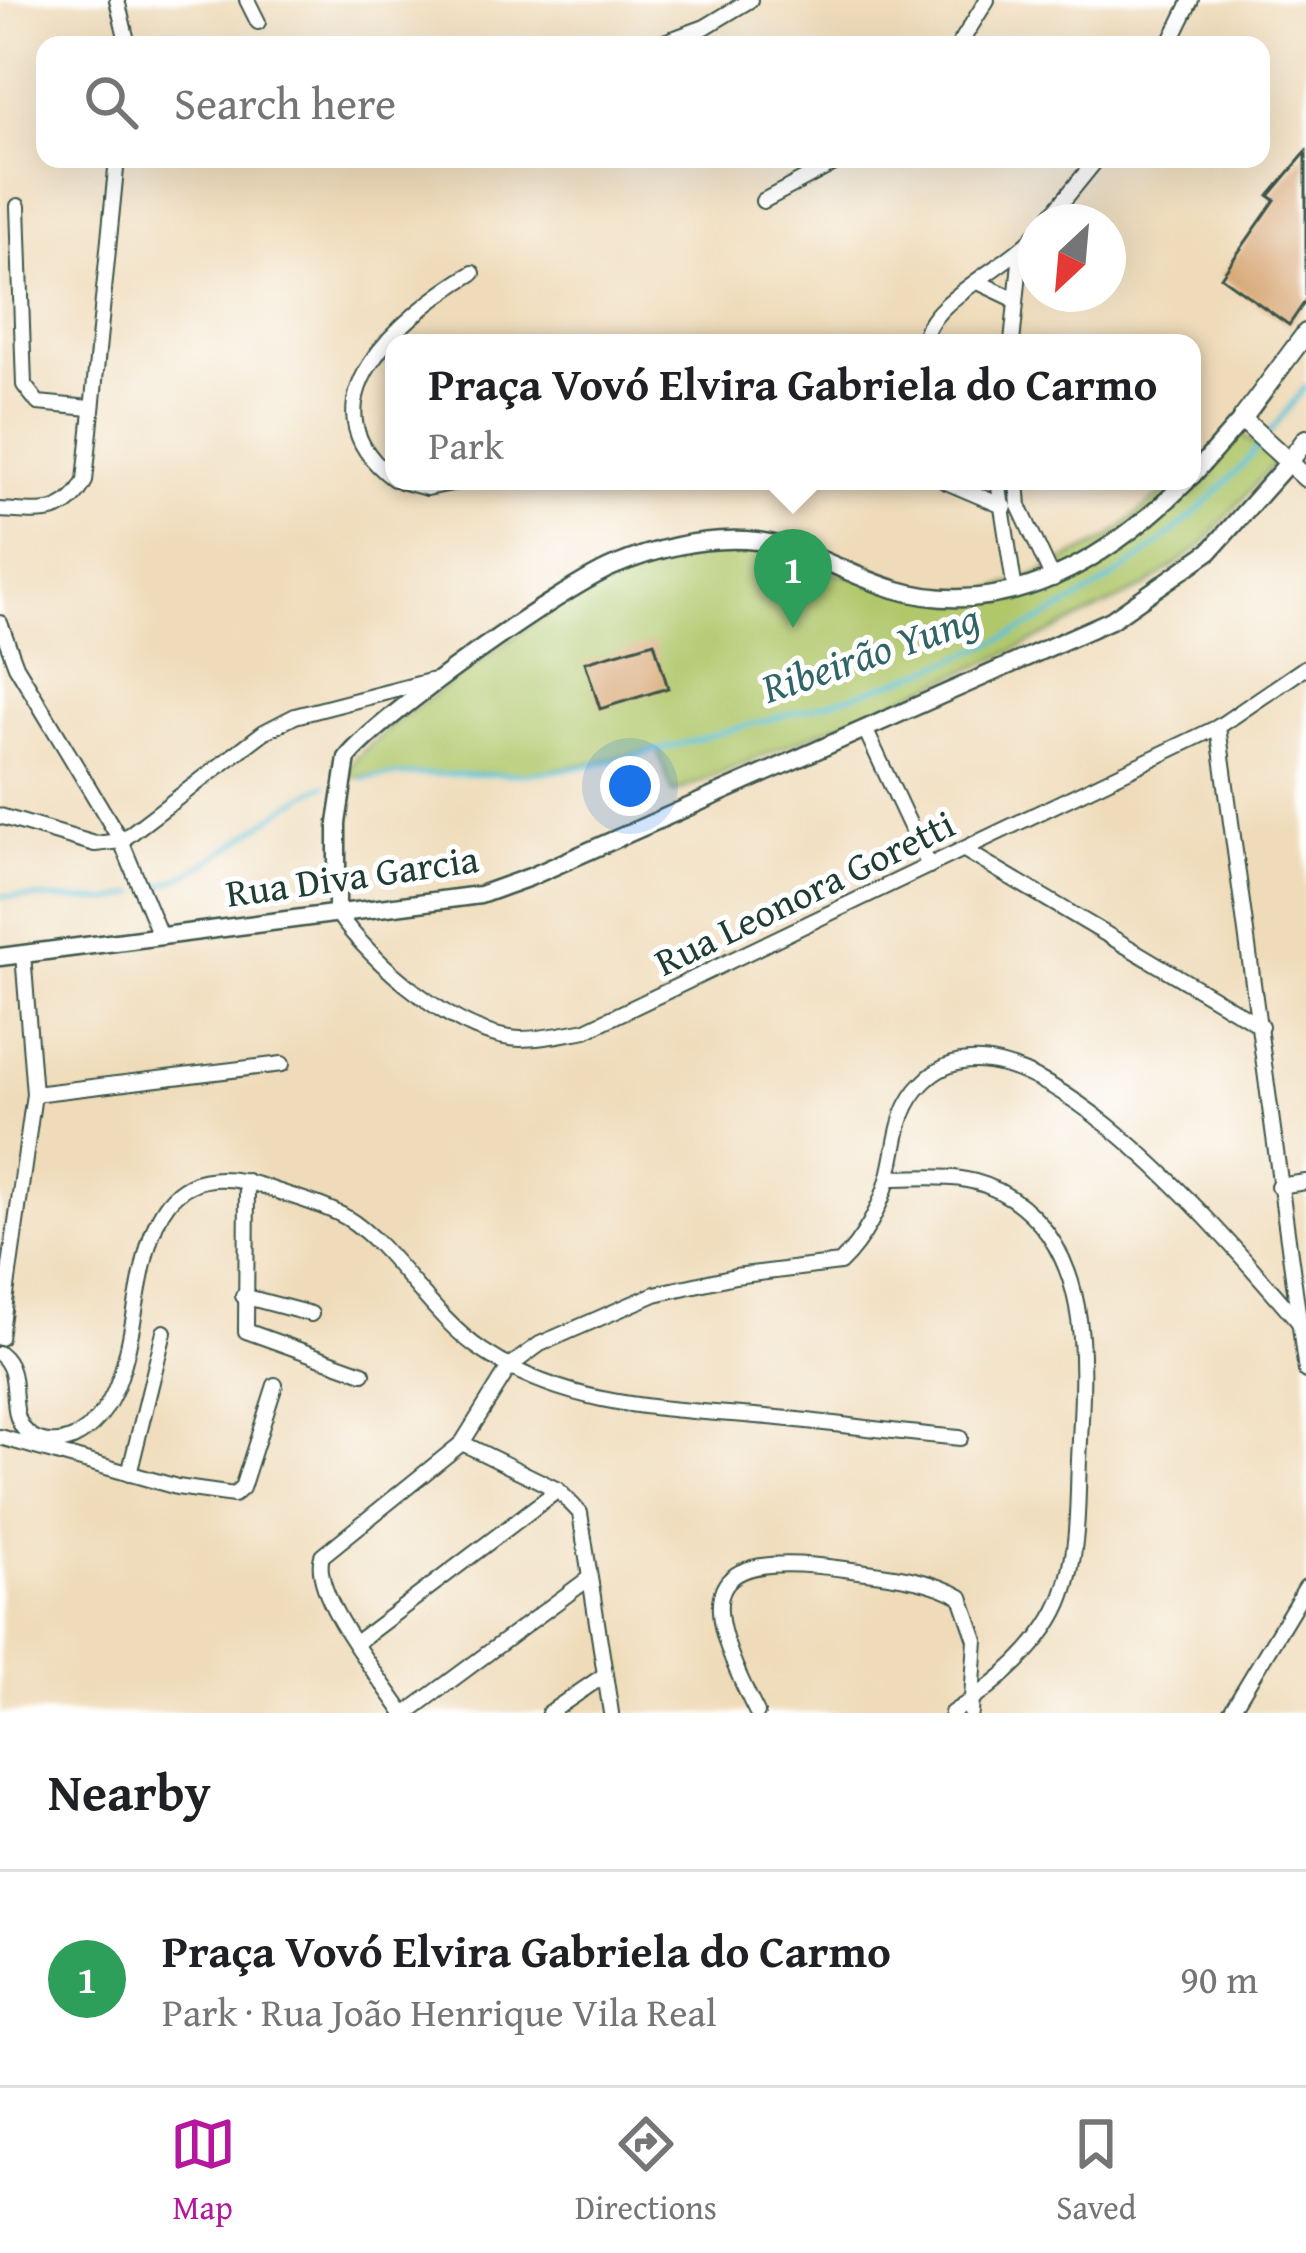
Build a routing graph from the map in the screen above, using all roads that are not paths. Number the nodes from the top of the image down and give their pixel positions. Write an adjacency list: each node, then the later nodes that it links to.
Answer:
1 (117, 0): 7 (street)
2 (248, 0): 6 (street)
3 (750, 0): 8 (street)
4 (987, 0): 9 (street)
5 (1191, 0): 10 (street)
6 (258, 22)
7 (126, 36)
8 (680, 36)
9 (965, 36)
10 (1173, 36)
11 (116, 168): 27 (street)
12 (825, 168): 14 (street)
13 (1090, 168): 15 (street)
14 (763, 200)
15 (1061, 204)
16 (18, 206): 27 (street)
17 (1018, 254): 20 (street)
18 (1018, 272): 21 (street)
19 (473, 273): 23 (street)
20 (977, 282): 21 (street); 24 (street)
21 (1014, 299): 25 (street)
22 (1306, 333): 28 (main road)
23 (392, 334)
24 (926, 334)
25 (1012, 334)
26 (385, 344): 32 (street)
27 (90, 408): 40 (street)
28 (1246, 423): 30 (main road); 31 (street)
29 (1306, 440): 30 (main road, Rua Diva Garcia)
30 (1282, 456): 33 (main road); 47 (street, Rua Diva Garcia)
31 (1201, 468)
32 (385, 470)
33 (1306, 478)
34 (963, 490): 39 (street)
35 (999, 490): 39 (street)
36 (1018, 490): 38 (street)
37 (1177, 490): 41 (street)
38 (1019, 506): 39 (street); 41 (street)
39 (1000, 508): 42 (street)
40 (0, 510)
41 (1053, 579): 42 (street)
42 (1015, 591): 45 (street)
43 (0, 623): 49 (street)
44 (1306, 667): 46 (street, Rua Leonora Goretti)
45 (445, 678): 49 (street); 52 (street)
46 (1218, 728): 50 (street, Rua Leonora Goretti); 56 (street)
47 (866, 731): 51 (street); 52 (street, Rua Diva Garcia)
48 (0, 816): 49 (street)
49 (121, 841): 53 (street)
50 (966, 851): 51 (street, Rua Leonora Goretti); 56 (street)
51 (929, 866): 52 (street, Rua Leonora Goretti)
52 (337, 913): 53 (street, Rua Diva Garcia)
53 (159, 933): 54 (street, Rua Diva Garcia)
54 (23, 954): 55 (street, Rua Diva Garcia); 58 (street)
55 (0, 957)
56 (1261, 1026): 62 (street)
57 (282, 1064): 58 (street)
58 (34, 1094): 67 (street)
59 (889, 1178): 65 (street); 69 (street); 83 (street)
60 (247, 1181): 63 (street); 68 (street); 69 (street)
61 (1306, 1182): 62 (street)
62 (1278, 1186): 65 (street)
63 (243, 1296): 64 (street); 71 (street)
64 (311, 1314)
65 (1298, 1321): 70 (street)
66 (164, 1332): 76 (street)
67 (0, 1337)
68 (0, 1354)
69 (510, 1366): 74 (street); 75 (street)
70 (1306, 1372)
71 (363, 1373)
72 (274, 1384): 76 (street)
73 (0, 1436): 76 (street)
74 (960, 1438)
75 (462, 1443): 77 (street); 80 (street)
76 (129, 1474)
77 (558, 1490): 78 (street); 80 (street)
78 (588, 1579): 81 (street); 84 (street)
79 (1306, 1587): 90 (street)
80 (357, 1642): 84 (street)
81 (603, 1676): 82 (street); 87 (street)
82 (578, 1693): 85 (street); 86 (street)
83 (971, 1707): 88 (street); 89 (street)
84 (405, 1713)
85 (548, 1713)
86 (581, 1713)
87 (611, 1713)
88 (757, 1713)
89 (952, 1713)
90 (1230, 1713)

